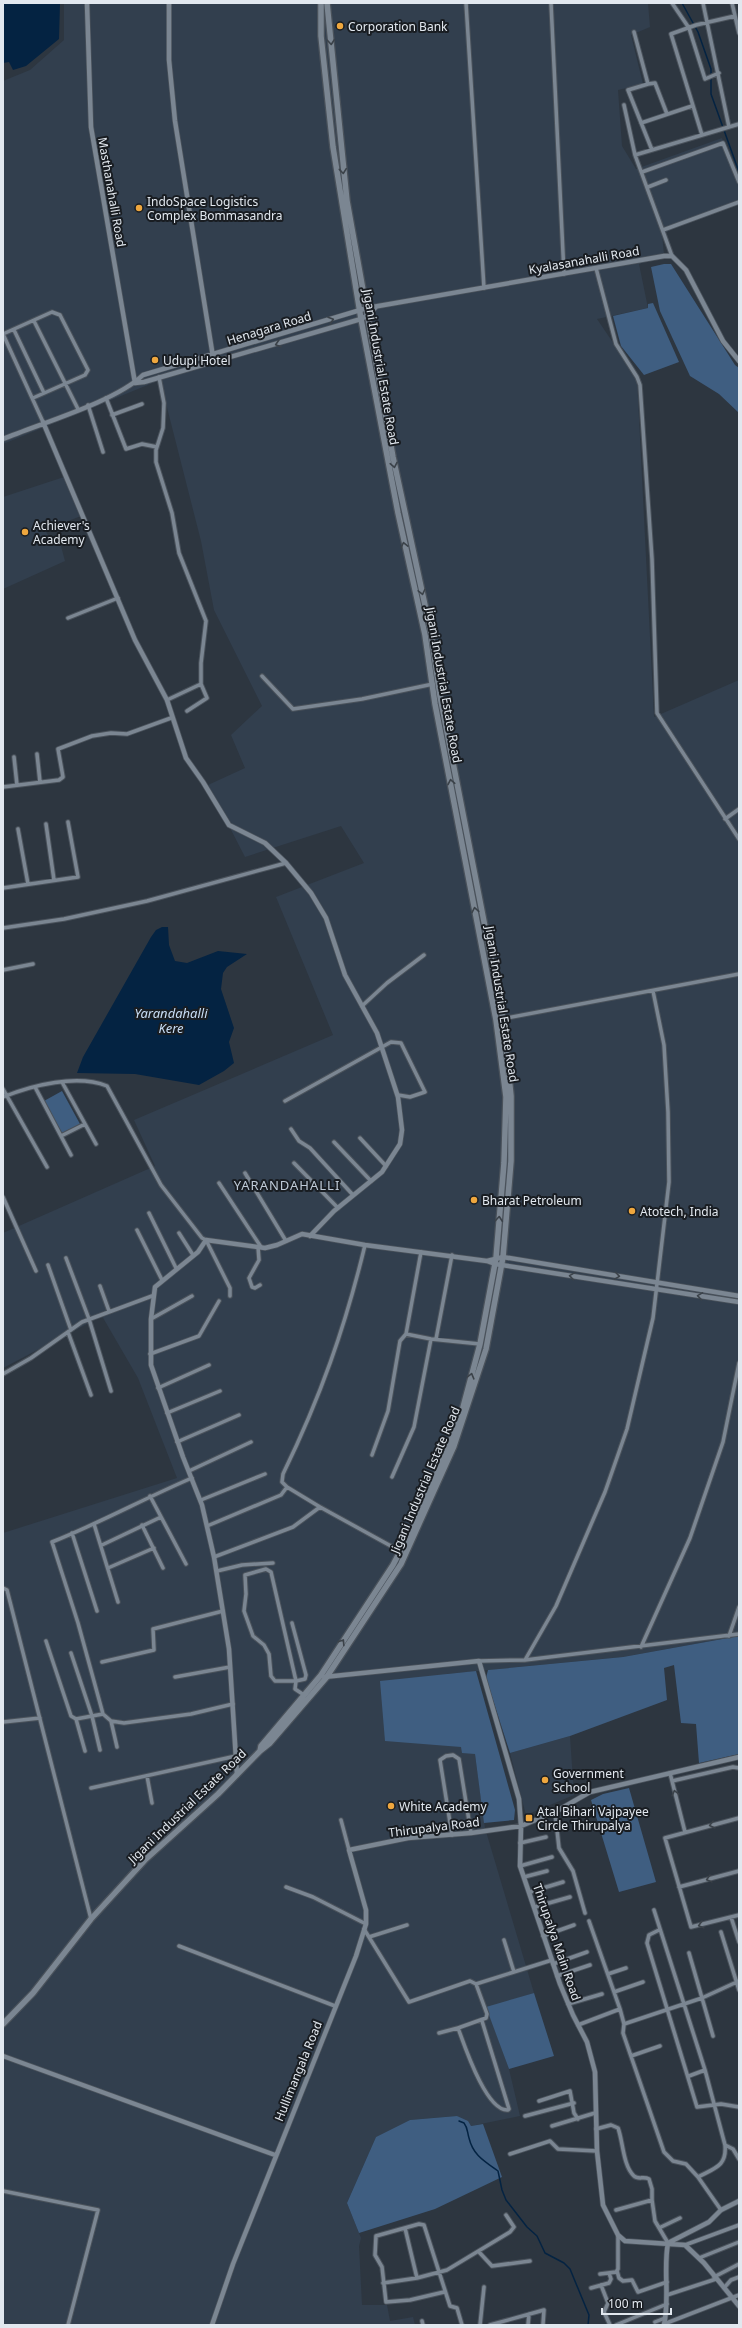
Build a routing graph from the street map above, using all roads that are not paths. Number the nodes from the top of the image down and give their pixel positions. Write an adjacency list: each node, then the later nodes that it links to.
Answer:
1 (87, 3): 48 (street, Masthanahalli Road)
2 (169, 3): 44 (street)
3 (320, 3): 38 (main road, Jigani Industrial Estate Road)
4 (327, 3): 37 (main road, Jigani Industrial Estate Road, one-way to 37)
5 (466, 3): 35 (street)
6 (551, 3): 34 (street)
7 (672, 3): 12 (street)
8 (703, 3): 11 (street)
9 (732, 3): 10 (street)
10 (735, 16): 11 (street); 14 (street)
11 (707, 22): 12 (street); 15 (street)
12 (689, 28): 15 (street); 18 (street)
13 (634, 32): 16 (street)
14 (739, 33)
15 (719, 73): 22 (street)
16 (648, 84): 19 (street); 20 (street)
17 (624, 105): 25 (street)
18 (692, 106): 19 (street); 23 (street)
19 (667, 114): 20 (street)
20 (641, 123): 24 (street)
21 (739, 124): 22 (street)
22 (730, 127): 23 (street)
23 (702, 135): 24 (street)
24 (652, 150): 25 (street)
25 (635, 155): 26 (street)
26 (642, 172): 28 (street); 29 (street)
27 (666, 180): 29 (street)
28 (739, 182)
29 (648, 187): 31 (street)
30 (739, 202): 31 (street)
31 (663, 230): 32 (street)
32 (672, 256): 33 (street, Kyalasanahalli Road); 45 (street)
33 (596, 268): 34 (street, Kyalasanahalli Road); 75 (street)
34 (564, 274): 35 (street, Kyalasanahalli Road)
35 (484, 288): 36 (street, Kyalasanahalli Road)
36 (376, 307): 37 (street, Kyalasanahalli Road); 39 (street)
37 (367, 308): 38 (street, Henagara Road); 39 (main road, Jigani Industrial Estate Road)
38 (360, 311): 40 (main road, Jigani Industrial Estate Road); 44 (street, Henagara Road, one-way to 38)
39 (368, 315): 40 (street, Henagara Road); 91 (main road, Jigani Industrial Estate Road, one-way to 91)
40 (361, 318): 46 (street, Henagara Road, one-way to 46); 65 (main road, Jigani Industrial Estate Road, one-way to 40)
41 (34, 321): 42 (street); 49 (street); 49 (street)
42 (14, 330): 43 (street); 50 (street)
43 (3, 334): 51 (street)
44 (213, 355): 46 (street); 48 (street, Henagara Road)
45 (739, 361)
46 (214, 363): 47 (street, Henagara Road)
47 (160, 377): 48 (street, Henagara Road); 59 (street)
48 (135, 383): 52 (street)
49 (65, 384): 50 (street); 55 (street)
50 (44, 393): 51 (street)
51 (33, 398): 57 (street)
52 (106, 398): 54 (street); 56 (street)
53 (142, 404): 56 (street)
54 (88, 405): 55 (street); 60 (street)
55 (78, 409): 57 (street)
56 (112, 415): 59 (street)
57 (43, 422): 58 (street); 61 (street)
58 (3, 439)
59 (157, 447): 64 (street)
60 (103, 452)
61 (118, 598): 62 (street); 66 (street)
62 (68, 618)
63 (262, 676): 65 (street)
64 (201, 684): 66 (street); 67 (street)
65 (433, 684): 92 (main road, Jigani Industrial Estate Road, one-way to 65)
66 (166, 700): 68 (street)
67 (187, 711)
68 (171, 718): 71 (street); 80 (street)
69 (37, 754): 71 (street)
70 (14, 757): 72 (street)
71 (40, 782): 72 (street)
72 (17, 785): 73 (street)
73 (3, 787)
74 (739, 809): 75 (street)
75 (725, 819): 79 (street)
76 (68, 822): 81 (street)
77 (46, 824): 81 (street)
78 (18, 829): 82 (street)
79 (739, 839)
80 (286, 863): 84 (street); 90 (street)
81 (54, 880): 82 (street)
82 (28, 884): 83 (street)
83 (3, 888)
84 (3, 928)
85 (424, 955): 90 (street)
86 (33, 964): 87 (street)
87 (3, 970)
88 (739, 974): 89 (street)
89 (653, 991): 91 (street); 137 (street)
90 (362, 1006): 93 (street)
91 (503, 1018): 92 (street); 127 (main road, Jigani Industrial Estate Road)
92 (496, 1020): 129 (main road, Jigani Industrial Estate Road, one-way to 92)
93 (381, 1048): 97 (street); 97 (street); 99 (street)
94 (62, 1082): 95 (street); 100 (street); 120 (street)
95 (35, 1087): 98 (street); 102 (street)
96 (3, 1089): 98 (street)
97 (397, 1095): 108 (street)
98 (5, 1096): 109 (street)
99 (285, 1101)
100 (85, 1124): 102 (street); 105 (street)
101 (291, 1129): 113 (street)
102 (61, 1136): 106 (street)
103 (360, 1138): 108 (street)
104 (334, 1142): 111 (street)
105 (96, 1144)
106 (71, 1155)
107 (294, 1163): 115 (street)
108 (386, 1166): 111 (street)
109 (47, 1167)
110 (245, 1173): 121 (street)
111 (371, 1181): 113 (street)
112 (219, 1183): 123 (street)
113 (353, 1195): 115 (street)
114 (3, 1197): 135 (street)
115 (338, 1208): 119 (street)
116 (149, 1213): 134 (street)
117 (137, 1230): 136 (street)
118 (179, 1233): 125 (street)
119 (310, 1236): 121 (street); 122 (street)
120 (206, 1240): 123 (street); 125 (street); 143 (street)
121 (286, 1241): 123 (street)
122 (365, 1245): 124 (street); 172 (street)
123 (259, 1247): 138 (street)
124 (421, 1252): 126 (street); 151 (street)
125 (193, 1255): 134 (street)
126 (452, 1255): 130 (street); 153 (street)
127 (503, 1257): 129 (street); 133 (main road, Jigani Industrial Estate Road); 137 (street, one-way to 137)
128 (66, 1258): 149 (street)
129 (496, 1258): 130 (street); 131 (main road, Jigani Industrial Estate Road)
130 (487, 1261): 131 (street)
131 (495, 1264): 133 (street); 154 (main road, Jigani Industrial Estate Road)
132 (48, 1265): 150 (street)
133 (501, 1265): 140 (street, one-way to 133); 206 (main road, Jigani Industrial Estate Road)
134 (176, 1268): 136 (street)
135 (36, 1271)
136 (162, 1280): 141 (street)
137 (658, 1283): 140 (street); 144 (street)
138 (260, 1285)
139 (100, 1286): 147 (street)
140 (658, 1290): 146 (street, one-way to 140); 201 (street)
141 (152, 1296): 147 (street); 148 (street)
142 (192, 1296): 148 (street)
143 (230, 1296)
144 (739, 1296)
145 (218, 1301): 155 (street)
146 (739, 1302)
147 (109, 1311): 149 (street)
148 (150, 1319): 155 (street)
149 (89, 1320): 150 (street); 160 (street)
150 (69, 1331): 158 (street); 162 (street)
151 (406, 1334): 152 (street); 167 (street)
152 (431, 1339): 153 (street); 170 (street)
153 (436, 1339): 154 (street)
154 (480, 1344): 183 (main road, Jigani Industrial Estate Road, one-way to 154)
155 (150, 1354): 159 (street)
156 (739, 1363): 199 (street)
157 (209, 1365): 159 (street)
158 (3, 1374)
159 (158, 1388): 163 (street)
160 (111, 1391)
161 (220, 1391): 163 (street)
162 (91, 1395)
163 (167, 1413): 165 (street)
164 (239, 1415): 165 (street)
165 (177, 1442): 168 (street)
166 (251, 1442): 168 (street)
167 (372, 1455)
168 (189, 1471): 171 (street)
169 (265, 1474): 174 (street)
170 (392, 1477)
171 (192, 1478): 173 (street); 174 (street)
172 (287, 1488): 175 (street); 179 (street)
173 (150, 1496): 176 (street); 177 (street)
174 (200, 1500): 179 (street)
175 (320, 1507): 183 (street); 184 (street)
176 (160, 1517): 178 (street); 186 (street)
177 (94, 1524): 180 (street); 181 (street)
178 (142, 1525): 181 (street); 182 (street)
179 (207, 1526): 184 (street)
180 (72, 1534): 193 (street); 210 (street)
181 (102, 1545): 187 (street)
182 (154, 1548): 187 (street); 188 (street)
183 (400, 1551): 206 (main road, Jigani Industrial Estate Road, one-way to 183)
184 (214, 1557): 189 (street)
185 (273, 1563): 189 (street)
186 (186, 1564)
187 (108, 1568): 191 (street)
188 (163, 1568)
189 (217, 1571): 194 (street)
190 (3, 1588): 212 (street)
191 (118, 1602)
192 (739, 1607): 197 (street)
193 (97, 1611)
194 (223, 1612): 203 (street); 204 (street)
195 (292, 1623): 207 (street)
196 (739, 1634): 197 (street)
197 (729, 1636): 199 (street)
198 (46, 1641): 213 (street)
199 (641, 1647): 201 (street)
200 (71, 1653): 211 (street)
201 (524, 1660): 202 (street)
202 (479, 1661): 206 (street); 232 (street, Thirupalya Main Road)
203 (102, 1662)
204 (230, 1667): 205 (street); 209 (street)
205 (175, 1676)
206 (324, 1677): 208 (main road, Jigani Industrial Estate Road); 219 (main road, Jigani Industrial Estate Road)
207 (296, 1682): 207 (street); 208 (street)
208 (304, 1695): 219 (main road, Jigani Industrial Estate Road)
209 (233, 1704): 214 (street); 220 (street)
210 (103, 1714): 211 (street); 214 (street)
211 (92, 1716): 213 (street); 217 (street)
212 (40, 1718): 215 (street); 254 (street)
213 (76, 1719): 218 (street)
214 (111, 1721): 216 (street)
215 (3, 1722)
216 (117, 1747)
217 (100, 1750)
218 (85, 1751)
219 (260, 1751): 225 (main road, Jigani Industrial Estate Road)
220 (236, 1756): 224 (street); 225 (street)
221 (739, 1757): 223 (street)
222 (739, 1768): 226 (street)
223 (670, 1773): 226 (street); 229 (street)
224 (147, 1776): 227 (street); 228 (street)
225 (237, 1776): 254 (main road, Jigani Industrial Estate Road)
226 (672, 1781): 233 (street, one-way to 226)
227 (91, 1788)
228 (152, 1803)
229 (555, 1812): 232 (street); 251 (street)
230 (739, 1818): 233 (street, one-way to 233)
231 (341, 1820): 238 (street, Hullimangala Road)
232 (521, 1826): 234 (street, Thirupalya Road); 237 (street, Thirupalya Main Road)
233 (685, 1832): 246 (street)
234 (471, 1833): 235 (street, Thirupalya Road); 235 (street)
235 (452, 1835): 238 (street, Thirupalya Road)
236 (546, 1837): 237 (street)
237 (520, 1843): 240 (street, Thirupalya Main Road)
238 (349, 1850): 256 (street, Hullimangala Road)
239 (552, 1857): 240 (street)
240 (520, 1866): 243 (street, Thirupalya Main Road)
241 (547, 1871): 243 (street)
242 (739, 1871): 246 (street, one-way to 246)
243 (524, 1877): 247 (street, Thirupalya Main Road)
244 (563, 1882): 247 (street)
245 (286, 1887): 256 (street)
246 (679, 1887): 253 (street, one-way to 246)
247 (530, 1892): 249 (street, Thirupalya Main Road)
248 (570, 1897): 249 (street)
249 (535, 1907): 262 (street, Thirupalya Main Road)
250 (654, 1910): 260 (street)
251 (585, 1913)
252 (739, 1915): 253 (street)
253 (731, 1917): 265 (street)
254 (91, 1918): 288 (main road, Jigani Industrial Estate Road)
255 (589, 1921): 273 (street)
256 (366, 1924): 259 (street, Hullimangala Road)
257 (406, 1925): 263 (street)
258 (574, 1925): 262 (street)
259 (364, 1929): 263 (street); 284 (street, Hullimangala Road)
260 (659, 1930): 283 (street); 286 (street)
261 (721, 1932): 275 (street)
262 (543, 1936): 269 (street, Thirupalya Main Road)
263 (369, 1937): 277 (street)
264 (504, 1940): 272 (street)
265 (739, 1942)
266 (179, 1946): 284 (street)
267 (587, 1952): 269 (street)
268 (689, 1953): 281 (street)
269 (552, 1962): 272 (street); 274 (street, Thirupalya Main Road)
270 (590, 1965): 274 (street)
271 (626, 1968): 273 (street)
272 (514, 1972): 277 (street)
273 (608, 1974): 279 (street)
274 (557, 1976): 282 (street, Thirupalya Main Road)
275 (738, 1981): 278 (street); 281 (street)
276 (644, 1982): 279 (street)
277 (476, 1984): 287 (street)
278 (739, 1990)
279 (614, 1992): 285 (street)
280 (602, 1994): 282 (street)
281 (702, 1998): 283 (street); 293 (street)
282 (568, 2004): 290 (street, Thirupalya Main Road)
283 (684, 2004): 286 (street); 297 (street)
284 (335, 2006): 311 (street, Hullimangala Road)
285 (620, 2009): 289 (street); 290 (street)
286 (667, 2009): 289 (street); 298 (street)
287 (482, 2021): 291 (street); 291 (street)
288 (4, 2024)
289 (624, 2024): 296 (street)
290 (578, 2025): 303 (street, Thirupalya Main Road)
291 (458, 2028): 292 (street)
292 (440, 2033)
293 (713, 2036)
294 (660, 2046): 296 (street)
295 (3, 2056): 311 (street)
296 (630, 2056): 313 (street)
297 (705, 2070): 298 (street); 301 (street)
298 (689, 2076): 301 (street)
299 (539, 2101): 300 (street)
300 (574, 2103): 304 (street); 305 (street)
301 (714, 2104): 302 (street); 308 (street)
302 (739, 2107)
303 (595, 2113): 305 (street); 307 (street, Thirupalya Main Road)
304 (526, 2116)
305 (578, 2119): 306 (street)
306 (552, 2126)
307 (596, 2129): 309 (street, Thirupalya Main Road); 315 (street)
308 (725, 2145): 312 (street); 313 (street)
309 (597, 2151): 310 (street); 324 (street, Thirupalya Main Road)
310 (510, 2154)
311 (275, 2155): 356 (street, Hullimangala Road)
312 (739, 2159)
313 (698, 2177): 318 (street)
314 (3, 2191): 355 (street)
315 (652, 2200): 317 (street); 323 (street)
316 (739, 2201): 318 (street)
317 (616, 2210)
318 (721, 2210): 326 (street)
319 (506, 2215): 328 (street)
320 (680, 2218): 323 (street)
321 (739, 2225): 327 (street)
322 (405, 2228): 333 (street); 337 (street); 340 (street)
323 (659, 2228): 326 (street)
324 (618, 2235): 326 (street); 332 (street)
325 (739, 2242): 329 (street)
326 (668, 2243): 327 (street); 339 (street)
327 (685, 2245): 329 (street)
328 (479, 2252): 330 (street); 333 (street)
329 (699, 2258): 338 (street)
330 (530, 2260)
331 (739, 2264): 338 (street)
332 (617, 2271): 334 (street); 339 (street)
333 (438, 2273): 337 (street); 345 (street)
334 (609, 2273): 335 (street); 341 (street)
335 (600, 2274)
336 (739, 2277): 344 (street)
337 (417, 2278): 340 (street)
338 (715, 2278): 344 (street); 346 (street)
339 (667, 2282): 346 (street)
340 (383, 2283): 345 (street)
341 (601, 2285): 343 (street); 361 (street)
342 (484, 2287): 358 (street)
343 (591, 2288)
344 (724, 2288): 348 (street)
345 (444, 2292): 357 (street)
346 (668, 2295): 349 (street)
347 (739, 2295): 348 (street)
348 (732, 2297): 350 (street); 353 (street)
349 (667, 2304): 353 (street); 362 (street)
350 (739, 2306)
351 (529, 2314): 354 (street); 359 (street); 360 (street)
352 (654, 2322): 353 (street)
353 (664, 2322)
354 (543, 2324)
355 (68, 2325)
356 (212, 2325)
357 (462, 2325)
358 (480, 2325)
359 (492, 2325)
360 (528, 2325)
361 (610, 2325)
362 (616, 2325)

